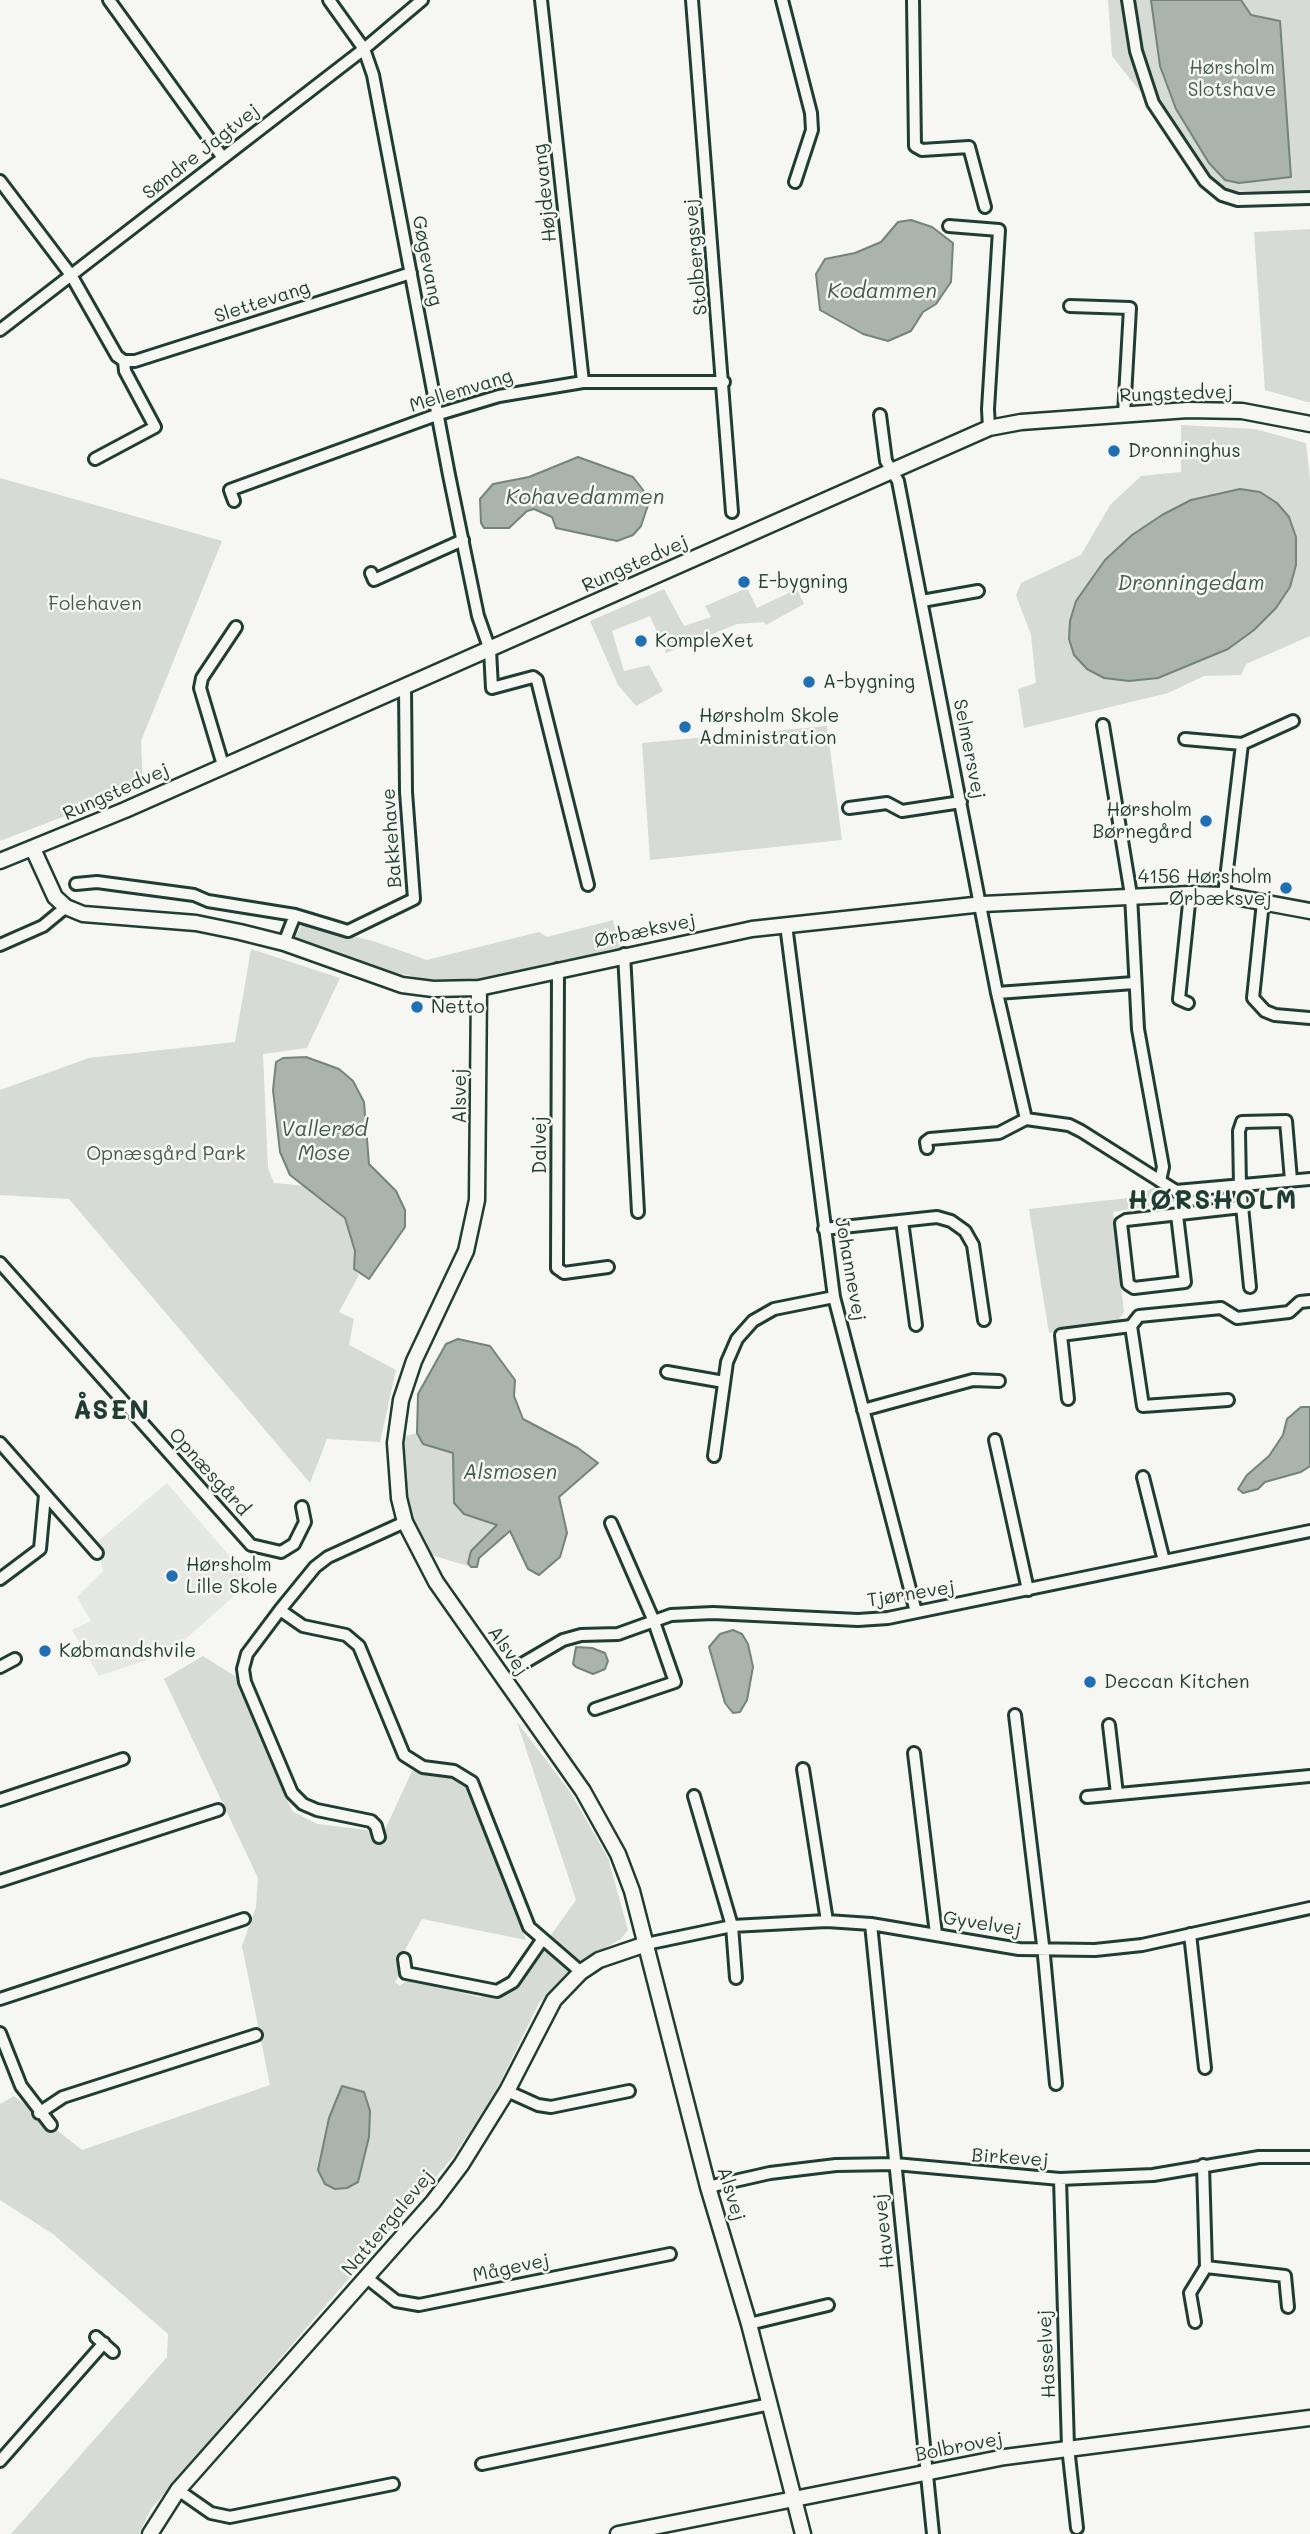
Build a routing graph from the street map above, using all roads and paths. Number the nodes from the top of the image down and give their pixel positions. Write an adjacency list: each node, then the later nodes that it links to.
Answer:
1 (109, 0): 10 (street)
2 (329, 0): 9 (street, Gøgevang)
3 (422, 0): 9 (street, Søndre Jagtvej)
4 (541, 0): 21 (street, Højdevang)
5 (692, 0): 22 (street, Stolbergsvej)
6 (782, 0): 12 (street)
7 (913, 0): 14 (street)
8 (1128, 0): 13 (street)
9 (364, 49): 10 (street, Søndre Jagtvej); 16 (street, Gøgevang)
10 (223, 158): 17 (street, Søndre Jagtvej)
11 (0, 181): 17 (street)
12 (795, 182)
13 (1310, 198)
14 (985, 207)
15 (949, 226): 27 (street)
16 (411, 273): 20 (street, Slettevang); 23 (street, Gøgevang)
17 (71, 275): 19 (street, Søndre Jagtvej); 20 (street)
18 (1070, 306): 24 (street)
19 (0, 330)
20 (124, 361): 28 (street)
21 (583, 382): 22 (street, Mellemvang); 23 (street, Mellemvang)
22 (724, 382): 31 (street, Stolbergsvej)
23 (439, 414): 30 (street, Mellemvang); 32 (street, Gøgevang)
24 (1124, 414): 26 (street, Rungstedvej); 27 (street, Rungstedvej)
25 (880, 415): 29 (street, Selmersvej)
26 (1310, 424)
27 (989, 428): 29 (street, Rungstedvej)
28 (95, 459)
29 (893, 470): 35 (street, Selmersvej); 37 (street, Rungstedvej)
30 (234, 501)
31 (732, 512)
32 (463, 540): 33 (street); 37 (street, Gøgevang)
33 (371, 573)
34 (978, 591): 35 (street)
35 (922, 601): 44 (street, Selmersvej)
36 (236, 627): 43 (street)
37 (490, 650): 38 (street, Rungstedvej); 49 (street, Gøgevang)
38 (405, 687): 43 (street, Rungstedvej); 57 (street, Bakkehave)
39 (1293, 720): 42 (street)
40 (1103, 724): 51 (street)
41 (1185, 739): 42 (street)
42 (1241, 744): 52 (street)
43 (223, 765): 46 (street, Rungstedvej)
44 (961, 802): 45 (street); 54 (street, Selmersvej)
45 (849, 808)
46 (33, 849): 47 (street, Rungstedvej); 55 (street)
47 (0, 861)
48 (76, 884): 57 (street, Bakkehave)
49 (587, 885)
50 (1190, 894): 51 (street, Ørbæksvej); 52 (street, Ørbæksvej); 66 (street)
51 (1131, 895): 54 (street, Ørbæksvej); 63 (street)
52 (1224, 895): 53 (street, Ørbæksvej)
53 (1263, 902): 56 (street, Ørbæksvej); 67 (street)
54 (983, 904): 58 (street, Ørbæksvej); 65 (street, Selmersvej)
55 (66, 907): 59 (street, Ørbæksvej); 60 (street)
56 (1310, 911)
57 (295, 915): 59 (street)
58 (786, 925): 61 (street, Ørbæksvej); 78 (street, Johannevej)
59 (284, 943): 64 (street, Ørbæksvej)
60 (0, 945)
61 (624, 954): 62 (street, Ørbæksvej); 75 (street)
62 (558, 969): 64 (street, Ørbæksvej); 80 (street, Dalvej)
63 (1134, 983): 65 (street); 72 (street)
64 (479, 988): 99 (street, Alsvej)
65 (997, 993): 68 (street, Selmersvej)
66 (1188, 1003)
67 (1310, 1018)
68 (1026, 1119): 69 (street); 72 (street)
69 (928, 1148)
70 (1310, 1179): 71 (street)
71 (1291, 1180): 73 (street); 73 (street)
72 (1160, 1181): 73 (street)
73 (1240, 1186): 74 (street)
74 (1242, 1207): 76 (street); 81 (street)
75 (638, 1212)
76 (1177, 1214): 76 (street)
77 (902, 1220): 78 (street); 84 (street); 85 (street)
78 (824, 1228): 82 (street, Johannevej)
79 (0, 1263): 98 (street, Opnæsgård)
80 (608, 1267)
81 (1250, 1287)
82 (834, 1297): 89 (street); 92 (street, Johannevej)
83 (1310, 1301): 86 (street)
84 (984, 1320)
85 (916, 1325)
86 (1131, 1326): 90 (street); 91 (street)
87 (667, 1372): 89 (street)
88 (999, 1381): 92 (street)
89 (724, 1382): 95 (street)
90 (1068, 1399)
91 (1228, 1400)
92 (863, 1410): 107 (street, Johannevej)
93 (995, 1440): 105 (street)
94 (0, 1443): 97 (street)
95 (713, 1456)
96 (1143, 1477): 103 (street)
97 (45, 1495): 102 (street); 104 (street)
98 (302, 1507)
99 (405, 1522): 106 (street); 134 (street, Alsvej)
100 (611, 1523): 108 (street)
101 (1310, 1531): 103 (street, Tjørnevej)
102 (97, 1553)
103 (1164, 1561): 105 (street, Tjørnevej)
104 (0, 1580)
105 (1028, 1590): 107 (street, Tjørnevej)
106 (280, 1610): 124 (street); 133 (street)
107 (916, 1612): 108 (street, Tjørnevej)
108 (653, 1619): 110 (street, Tjørnevej); 112 (street)
109 (15, 1660): 111 (street)
110 (522, 1664)
111 (0, 1667)
112 (595, 1709)
113 (1015, 1715): 135 (street)
114 (1109, 1725): 119 (street)
115 (914, 1753): 131 (street)
116 (123, 1759): 122 (street)
117 (803, 1769): 128 (street)
118 (1310, 1776): 119 (street)
119 (1117, 1794): 121 (street)
120 (694, 1796): 130 (street)
121 (1087, 1797)
122 (0, 1800)
123 (218, 1810): 125 (street)
124 (379, 1837)
125 (0, 1881)
126 (1310, 1908): 132 (street, Gyvelvej)
127 (244, 1919): 141 (street)
128 (827, 1921): 129 (street, Gyvelvej); 130 (street, Gyvelvej)
129 (871, 1924): 131 (street, Gyvelvej); 151 (street, Havevej)
130 (732, 1926): 134 (street, Gyvelvej); 139 (street)
131 (936, 1934): 135 (street, Gyvelvej)
132 (1191, 1934): 135 (street, Gyvelvej); 144 (street)
133 (542, 1940): 137 (street); 138 (street)
134 (646, 1944): 137 (street, Nattergalevej); 154 (street, Alsvej)
135 (1043, 1950): 145 (street)
136 (404, 1959): 138 (street)
137 (581, 1972): 146 (street, Nattergalevej)
138 (406, 1973): 140 (street)
139 (736, 1978)
140 (398, 1984)
141 (0, 1998)
142 (0, 2033): 148 (street)
143 (256, 2035): 148 (street)
144 (1205, 2068)
145 (1056, 2084)
146 (507, 2091): 147 (street); 157 (street, Nattergalevej)
147 (629, 2091)
148 (39, 2113): 149 (street)
149 (51, 2124)
150 (1310, 2157): 152 (street, Birkevej)
151 (895, 2164): 153 (street, Birkevej); 154 (street, Birkevej); 168 (street, Havevej)
152 (1203, 2165): 153 (street, Birkevej); 156 (street)
153 (1060, 2179): 165 (street, Hasselvej)
154 (708, 2187): 161 (street, Alsvej)
155 (670, 2254): 157 (street, Mågevej)
156 (1206, 2267): 159 (street); 160 (street)
157 (367, 2278): 170 (street, Nattergalevej)
158 (828, 2305): 161 (street)
159 (1288, 2307)
160 (1195, 2322)
161 (748, 2324): 163 (street, Alsvej)
162 (113, 2351): 166 (street)
163 (770, 2404): 167 (street); 171 (street, Alsvej)
164 (1310, 2418): 165 (street, Bolbrovej)
165 (1069, 2447): 168 (street, Bolbrovej); 172 (street, Hasselvej)
166 (0, 2461)
167 (482, 2464)
168 (927, 2473): 171 (street, Bolbrovej); 176 (street, Havevej)
169 (393, 2484): 170 (street)
170 (178, 2490): 173 (street, Nattergalevej)
171 (794, 2498): 174 (street, Bolbrovej); 175 (street, Alsvej)
172 (1077, 2528)
173 (150, 2534)
174 (618, 2534)
175 (803, 2534)
176 (933, 2534)

